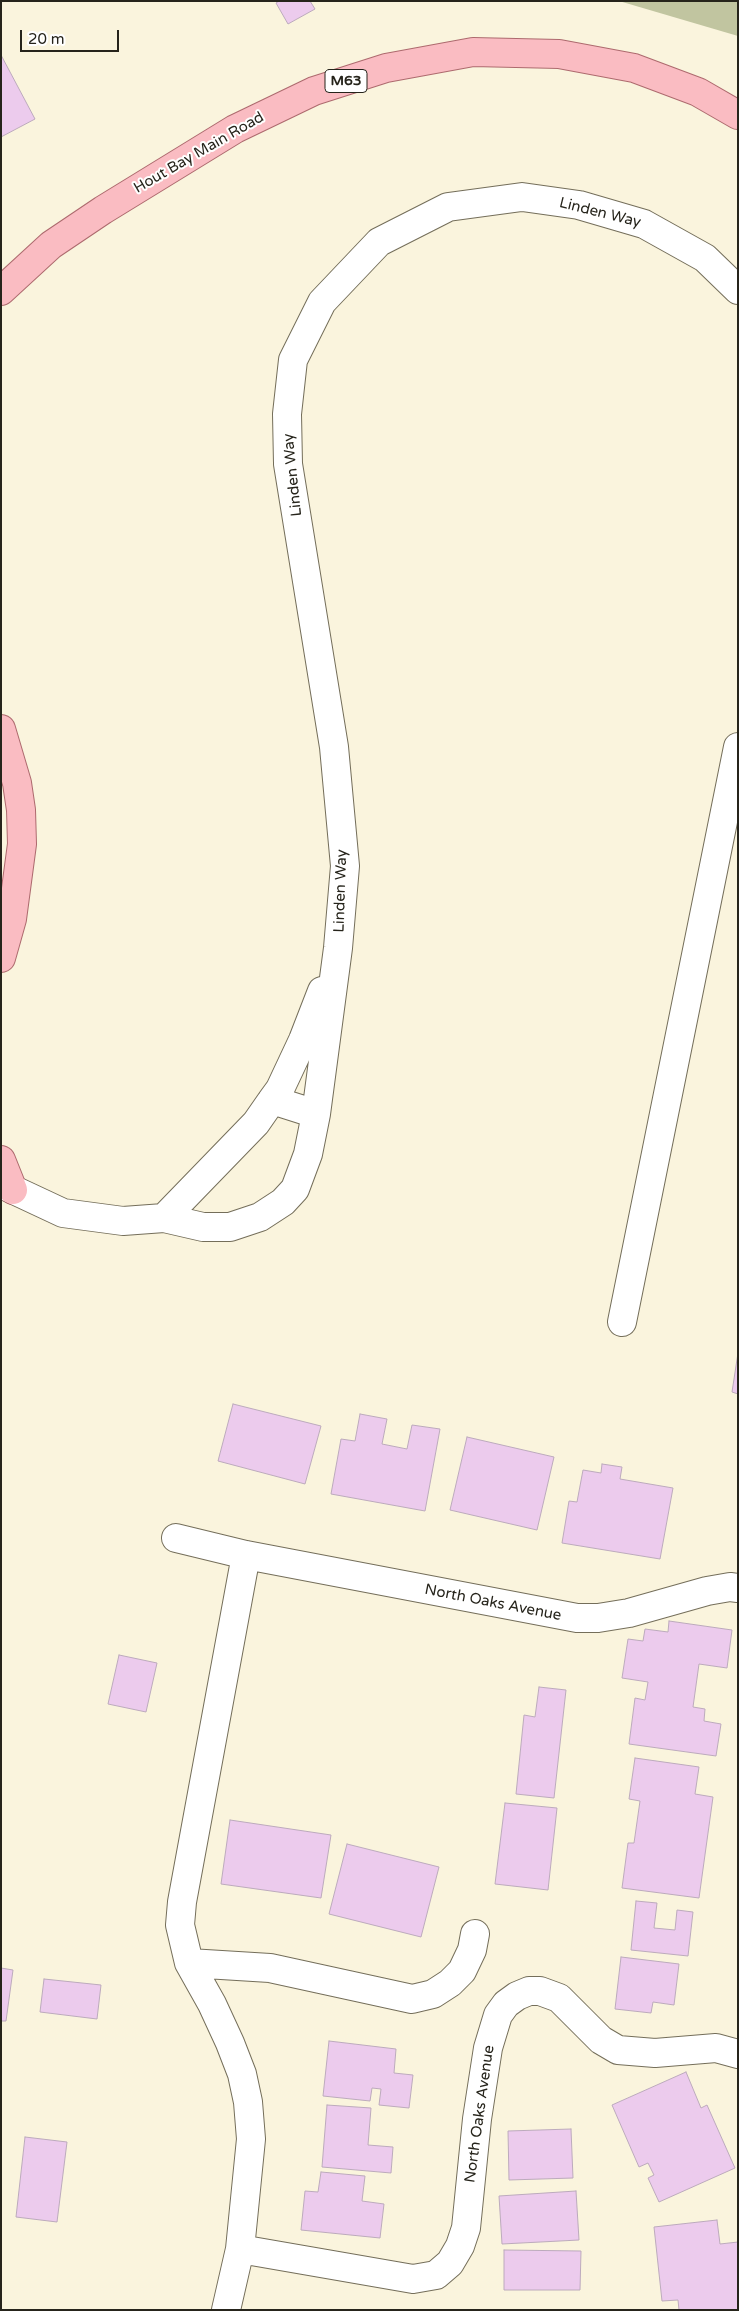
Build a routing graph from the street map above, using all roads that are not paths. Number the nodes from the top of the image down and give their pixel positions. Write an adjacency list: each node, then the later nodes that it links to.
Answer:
1 (738, 115): 3 (main road, Hout Bay Main Road / M63)
2 (738, 290): 6 (street, Linden Way)
3 (1, 291)
4 (1, 729): 7 (main road)
5 (738, 747): 13 (street)
6 (338, 948): 8 (street, Linden Way); 9 (street, Linden Way)
7 (1, 958)
8 (272, 1100): 9 (street); 12 (street, Linden Way)
9 (316, 1114): 12 (street, Linden Way)
10 (1, 1160): 11 (main road)
11 (7, 1186): 12 (street, Linden Way)
12 (164, 1218)
13 (622, 1322)
14 (176, 1538): 15 (street, North Oaks Avenue)
15 (246, 1555): 16 (street, North Oaks Avenue); 18 (street)
16 (738, 1588)
17 (475, 1934): 18 (street)
18 (189, 1963): 20 (street)
19 (738, 2054): 20 (street, North Oaks Avenue)
20 (240, 2249): 21 (street)
21 (226, 2310)

